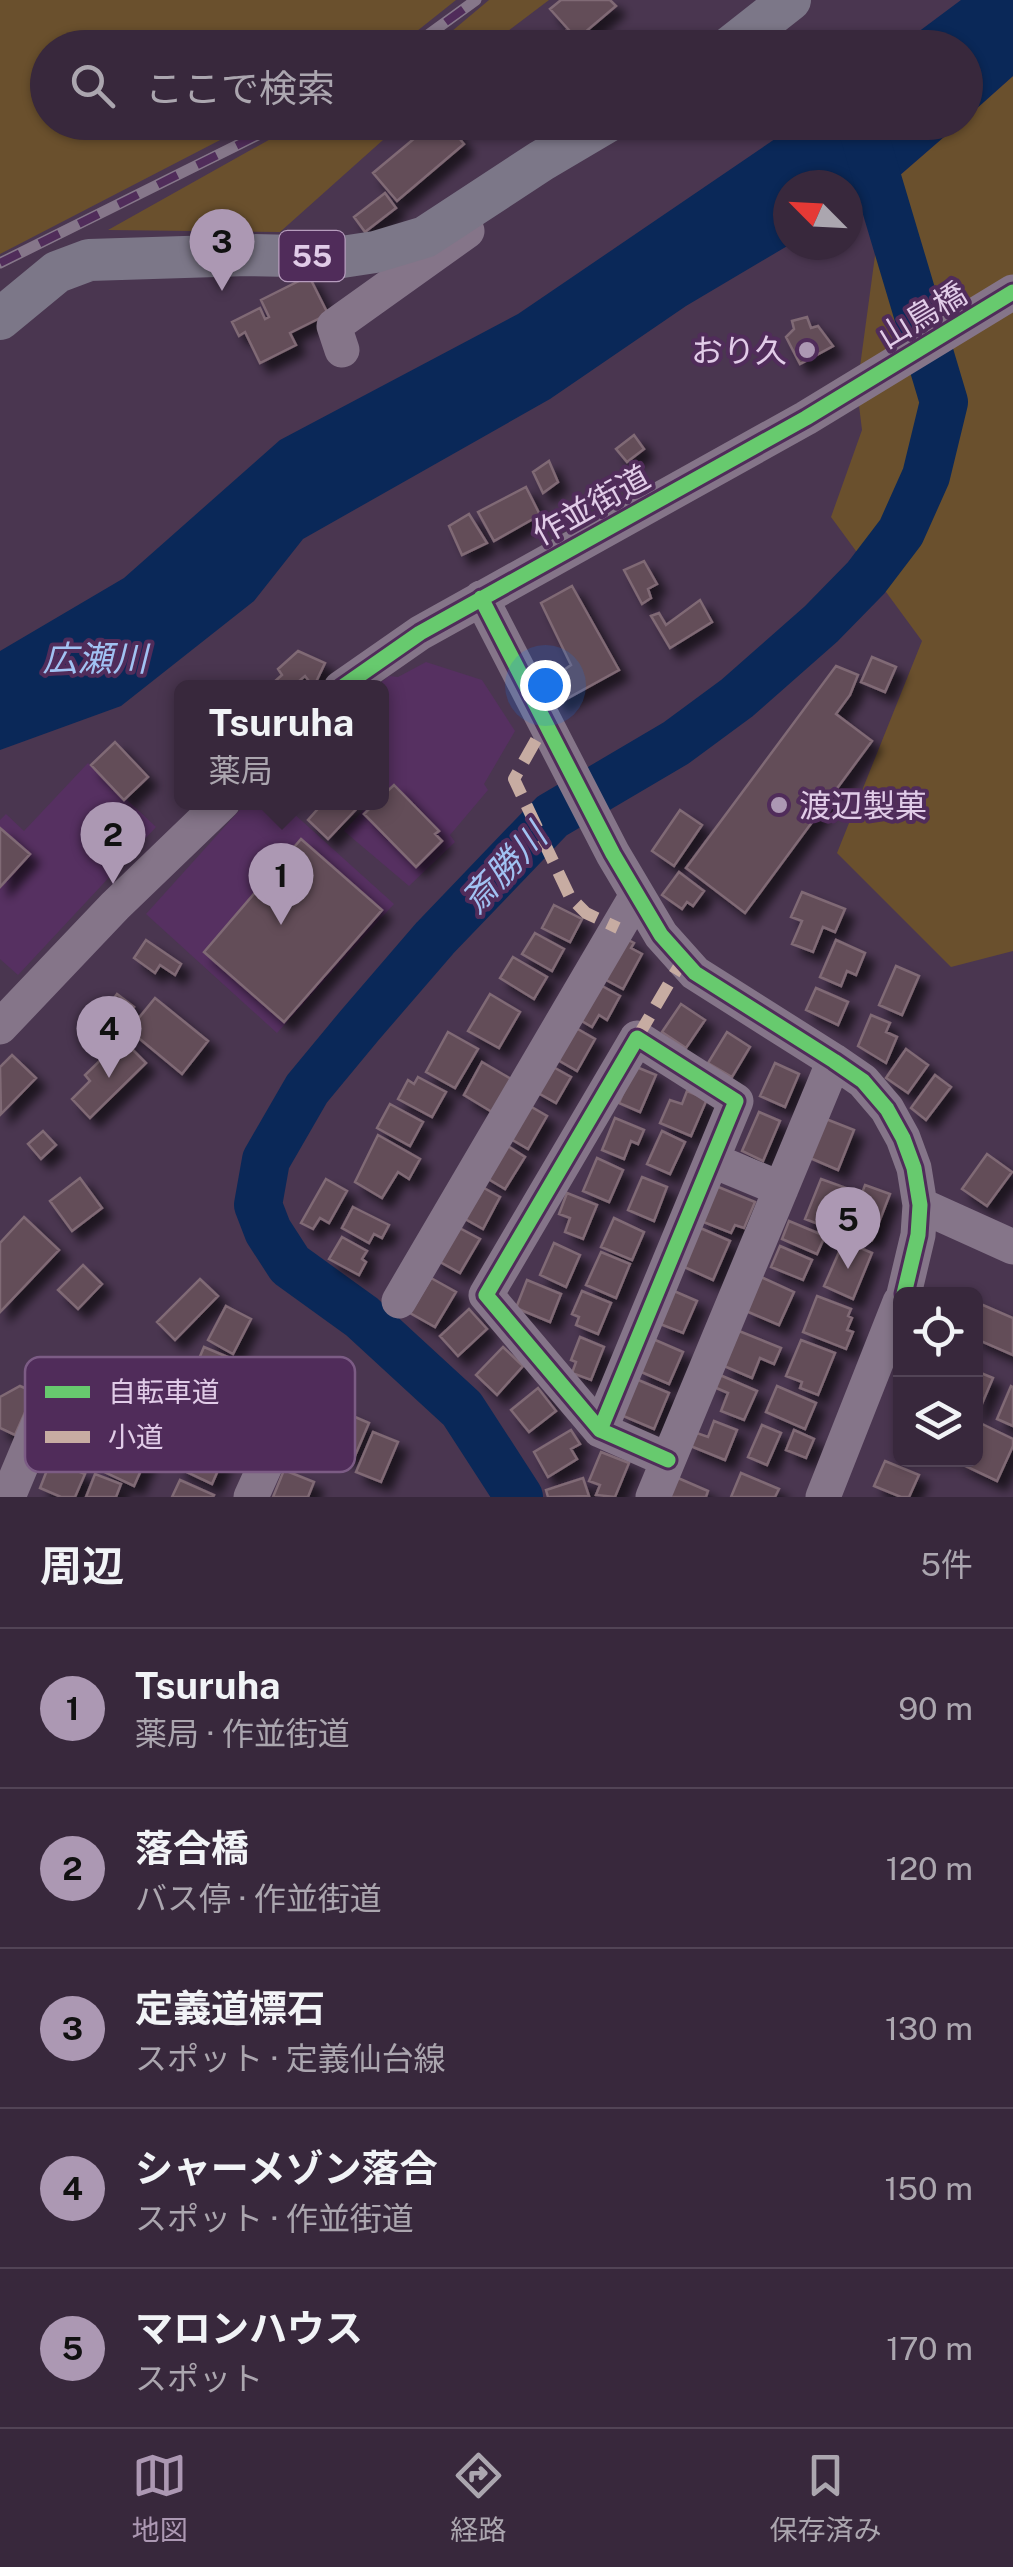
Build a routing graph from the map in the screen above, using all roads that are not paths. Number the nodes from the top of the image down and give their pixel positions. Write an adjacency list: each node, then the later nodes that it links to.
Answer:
1 (790, 0): 2 (main road)
2 (752, 30)
3 (577, 140): 4 (main road, 55)
4 (533, 166): 6 (main road, 55); 7 (street)
5 (1007, 296): 8 (street, 山鳥橋)
6 (0, 319)
7 (342, 350)
8 (872, 377): 9 (street, 作並街道)
9 (481, 598): 10 (street, 作並街道); 12 (street)
10 (351, 680)
11 (215, 810): 13 (street)
12 (637, 894): 14 (street); 20 (street)
13 (0, 1028)
14 (834, 1060): 16 (street); 17 (street)
15 (714, 1161): 16 (street); 22 (street); 22 (street)
16 (781, 1189): 24 (street)
17 (920, 1204): 18 (street); 19 (street)
18 (1013, 1246)
19 (906, 1287)
20 (399, 1301)
21 (893, 1320): 29 (street)
22 (600, 1430): 24 (street)
23 (25, 1456): 26 (street)
24 (668, 1460): 28 (street)
25 (263, 1472): 27 (street)
26 (8, 1497)
27 (252, 1497)
28 (653, 1497)
29 (823, 1497)

